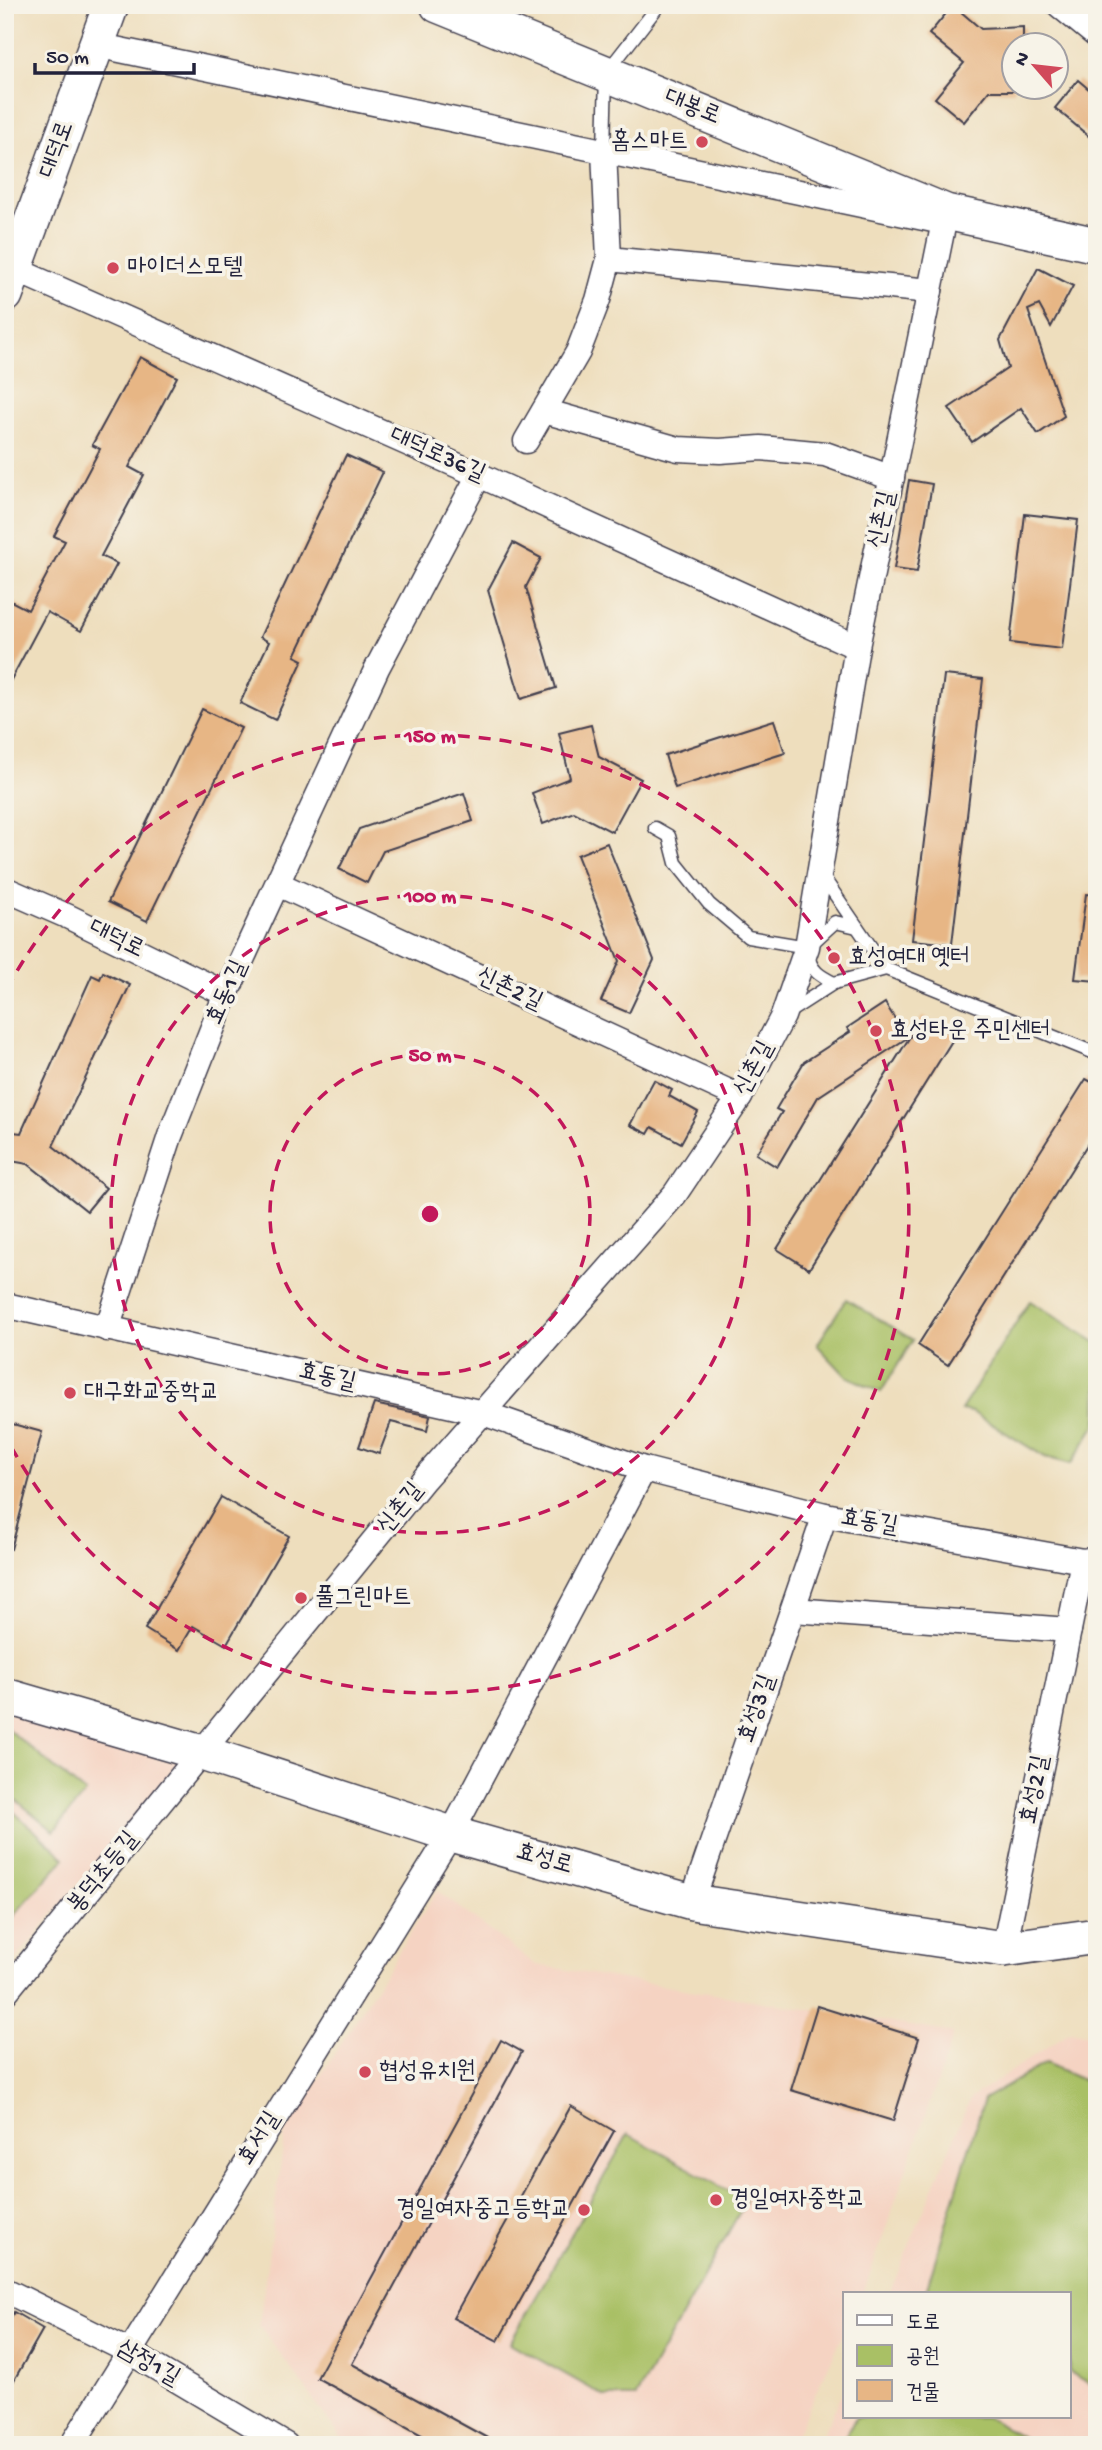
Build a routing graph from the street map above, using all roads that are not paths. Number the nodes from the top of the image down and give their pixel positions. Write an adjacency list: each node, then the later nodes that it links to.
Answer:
1 (111, 5): 6 (main road, 대덕로)
2 (438, 5): 7 (main road, 대봉로)
3 (659, 5): 7 (lane)
4 (1059, 5): 5 (street)
5 (1097, 36)
6 (96, 45): 8 (street); 12 (main road, 대덕로)
7 (606, 73): 8 (lane); 9 (main road, 대봉로)
8 (604, 152): 9 (street); 11 (street)
9 (945, 217): 10 (main road, 대봉로); 13 (street, 신촌길)
10 (1094, 248)
11 (608, 259): 13 (street); 14 (street)
12 (10, 282): 16 (street, 대덕로36길)
13 (930, 291): 17 (street, 신촌길)
14 (544, 411): 15 (street); 17 (street)
15 (526, 441)
16 (479, 475): 18 (street, 대덕로36길); 21 (street, 효동1길)
17 (892, 478): 18 (street, 신촌길)
18 (857, 647): 20 (street, 신촌길)
19 (654, 828): 24 (lane)
20 (821, 874): 23 (lane); 24 (street, 신촌길)
21 (278, 884): 27 (street, 효동1길); 30 (street, 신촌2길)
22 (5, 889): 27 (street, 대덕로)
23 (857, 927): 24 (lane); 25 (lane)
24 (807, 947): 26 (lane); 28 (street, 신촌길)
25 (886, 969): 26 (lane); 29 (lane)
26 (834, 983): 28 (lane)
27 (226, 994): 32 (street, 효동1길)
28 (783, 1016): 30 (street, 신촌길)
29 (1097, 1054)
30 (740, 1097): 33 (street, 신촌길)
31 (5, 1305): 32 (street, 효동길)
32 (107, 1329): 33 (street, 효동길)
33 (483, 1413): 34 (street, 효동길); 40 (street, 신촌길)
34 (644, 1469): 35 (street, 효동길); 41 (street)
35 (825, 1515): 36 (street, 효동길); 37 (street, 효성3길)
36 (1090, 1560): 38 (street, 효성2길)
37 (793, 1609): 38 (street); 42 (street, 효성3길)
38 (1069, 1630): 44 (street, 효성2길)
39 (5, 1696): 40 (main road, 효성로)
40 (202, 1753): 41 (main road, 효성로); 45 (street, 봉덕초등길)
41 (451, 1834): 42 (main road, 효성로); 47 (street, 효서길)
42 (692, 1902): 44 (main road, 효성로)
43 (1097, 1936): 44 (main road, 효성로)
44 (1004, 1949)
45 (5, 1993)
46 (5, 2290): 47 (street, 삼정1길)
47 (128, 2351): 48 (street, 효서길); 49 (street, 삼정1길)
48 (72, 2445)
49 (286, 2445)

